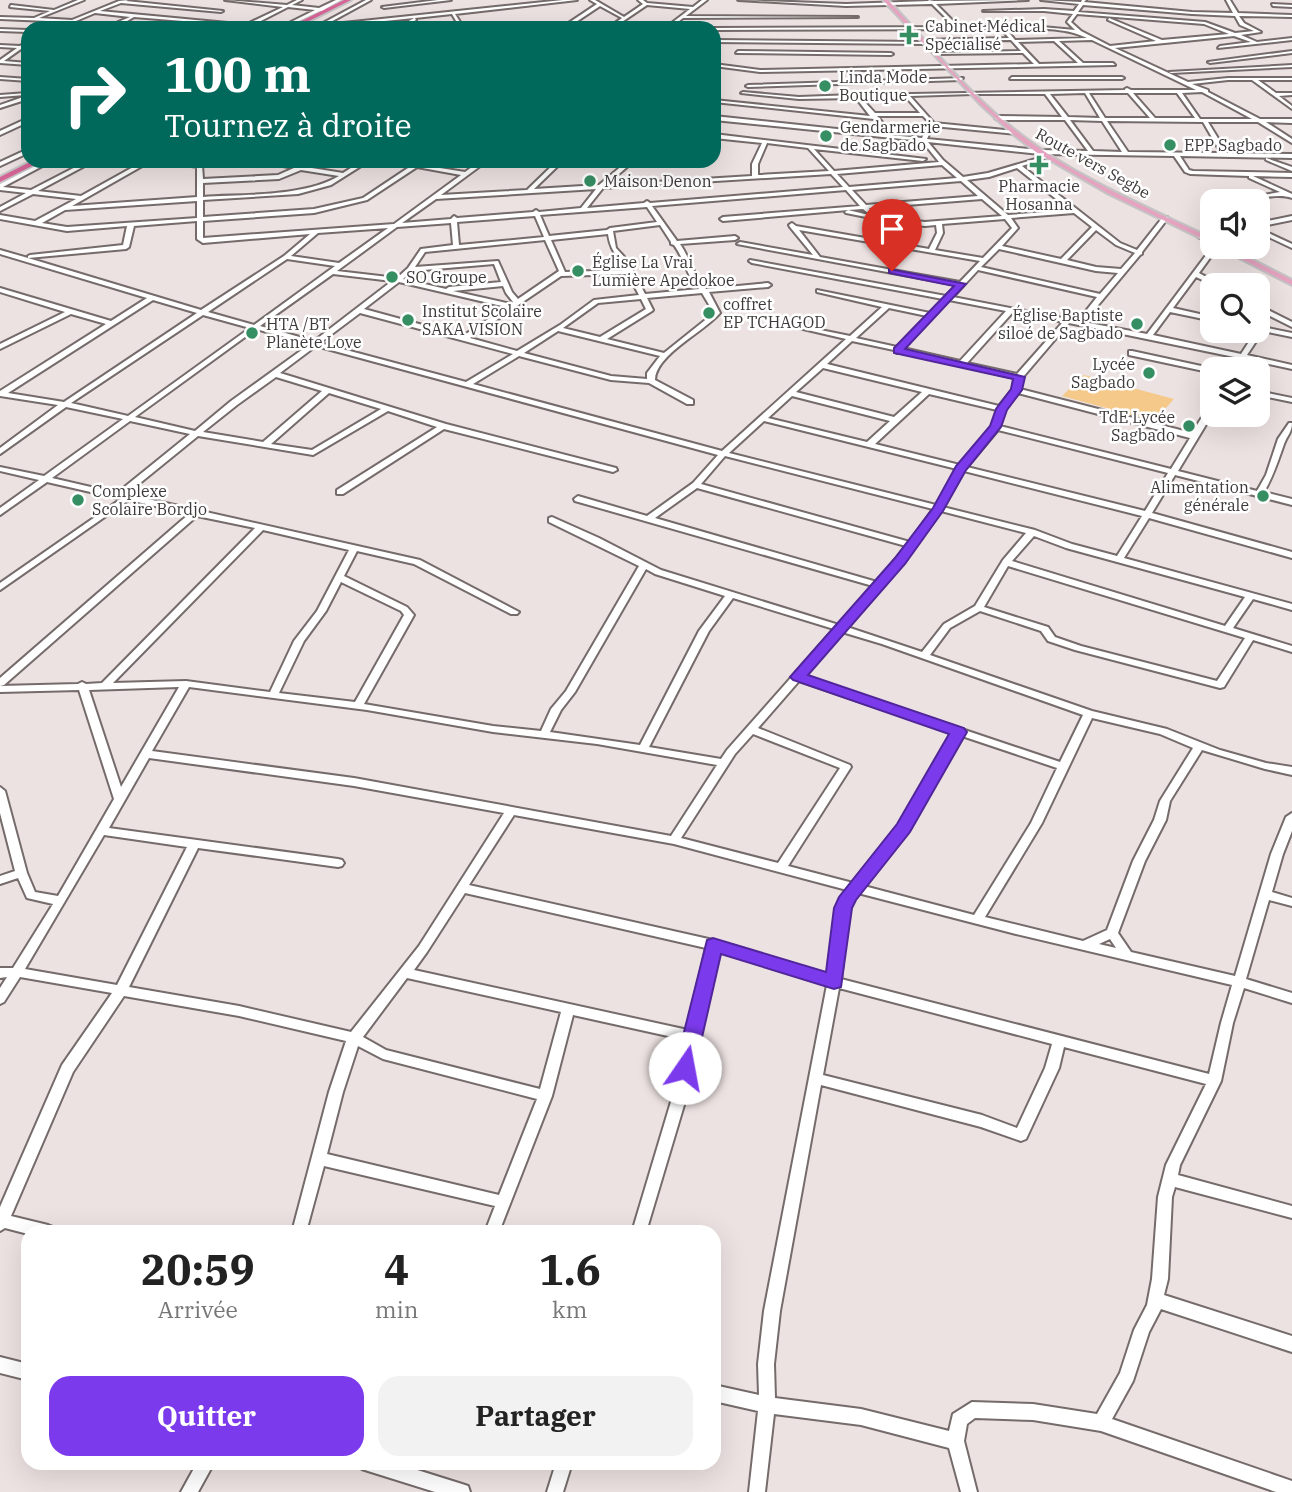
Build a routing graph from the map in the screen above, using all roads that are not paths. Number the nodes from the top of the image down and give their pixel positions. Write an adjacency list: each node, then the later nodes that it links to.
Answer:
1 (25, 0): 35 (street)
2 (82, 0): 42 (street)
3 (227, 0): 28 (street)
4 (300, 0): 36 (street)
5 (339, 0): 43 (street)
6 (348, 0): 43 (highway)
7 (360, 0): 45 (highway)
8 (369, 0): 50 (street)
9 (398, 0): 38 (street)
10 (449, 0): 38 (street)
11 (487, 0): 40 (street)
12 (572, 0): 40 (street)
13 (592, 0): 32 (street)
14 (640, 0): 31 (street)
15 (705, 0): 41 (street)
16 (740, 0): 24 (street); 63 (street)
17 (841, 0): 33 (street)
18 (1026, 0): 26 (street)
19 (1043, 0): 30 (street)
20 (1128, 0): 39 (street)
21 (1228, 0): 56 (street)
22 (1269, 0): 34 (street)
23 (123, 1): 48 (street); 49 (street)
24 (792, 1): 33 (street)
25 (932, 1): 26 (street); 29 (street); 86 (street)
26 (972, 1): 46 (street)
27 (1189, 1): 54 (street)
28 (243, 2): 36 (street); 49 (street)
29 (887, 2): 33 (street); 87 (main road, Route vers Segbe)
30 (1083, 2): 39 (street); 53 (street)
31 (646, 4): 41 (street); 67 (street)
32 (599, 5): 67 (street); 81 (street)
33 (846, 5): 65 (street)
34 (1273, 5): 37 (street); 58 (street)
35 (11, 6): 42 (street); 47 (street)
36 (287, 6): 43 (street); 72 (street)
37 (1292, 6)
38 (384, 7): 44 (street)
39 (1124, 7): 54 (street)
40 (499, 8): 51 (street)
41 (693, 8): 62 (street)
42 (55, 10): 68 (street)
43 (325, 10): 45 (highway); 73 (street); 74 (highway)
44 (377, 10)
45 (338, 11): 75 (highway)
46 (985, 11): 53 (street); 88 (street)
47 (0, 12)
48 (94, 12): 59 (street); 69 (street)
49 (220, 12): 71 (street)
50 (347, 12): 52 (street); 76 (street)
51 (453, 12): 60 (street); 80 (street)
52 (356, 13)
53 (1077, 13): 57 (street); 84 (street)
54 (1192, 13): 56 (street); 85 (street)
55 (370, 14): 77 (street)
56 (1237, 14): 58 (street); 97 (street)
57 (1099, 15): 85 (street); 108 (street)
58 (1278, 15): 61 (street)
59 (135, 16): 70 (street); 71 (street)
60 (421, 16): 78 (street); 79 (street)
61 (1292, 16)
62 (682, 17): 63 (street); 83 (street)
63 (723, 17): 64 (street)
64 (770, 17): 65 (street); 91 (street)
65 (856, 17): 93 (street)
66 (0, 18): 68 (street)
67 (624, 18): 82 (street)
68 (33, 19): 69 (street)
69 (73, 21)
70 (122, 21)
71 (197, 21)
72 (256, 21)
73 (298, 21)
74 (304, 21)
75 (318, 21)
76 (330, 21)
77 (360, 21)
78 (368, 21)
79 (411, 21)
80 (458, 21)
81 (575, 21)
82 (620, 21)
83 (677, 21)
84 (1069, 22): 89 (street); 96 (street)
85 (1196, 22): 97 (street)
86 (958, 27): 87 (street); 88 (street)
87 (912, 28): 93 (street); 106 (main road, Route vers Segbe)
88 (1002, 28): 89 (street); 101 (street)
89 (1042, 28): 96 (street)
90 (721, 29): 91 (street)
91 (774, 29): 92 (street)
92 (809, 29): 93 (street); 105 (street)
93 (866, 29)
94 (0, 30): 95 (street)
95 (21, 32)
96 (1079, 32): 99 (street)
97 (1236, 35): 100 (street); 109 (street)
98 (1291, 35): 109 (street)
99 (1094, 39): 102 (street); 113 (street)
100 (1200, 39): 108 (street); 112 (street)
101 (1014, 40): 102 (street); 106 (street); 116 (street)
102 (1055, 40): 124 (street)
103 (721, 41): 104 (street)
104 (746, 41): 105 (street); 114 (street)
105 (818, 42): 107 (street); 118 (street)
106 (925, 42): 107 (street); 119 (main road, Route vers Segbe)
107 (876, 43): 120 (street)
108 (1164, 43): 113 (street)
109 (1257, 43): 112 (street)
110 (0, 46): 111 (street)
111 (20, 47): 122 (street)
112 (1220, 47): 121 (street)
113 (1111, 48): 125 (street); 135 (street)
114 (738, 52): 115 (street); 128 (street)
115 (782, 52): 118 (street); 133 (street)
116 (1024, 52): 119 (street); 127 (street)
117 (1292, 52): 121 (street)
118 (826, 53): 120 (street); 132 (street)
119 (936, 53): 130 (main road, Route vers Segbe)
120 (891, 54): 129 (street)
121 (1245, 58): 134 (street)
122 (0, 62): 123 (street)
123 (21, 64)
124 (1081, 64): 125 (street); 127 (street)
125 (1113, 64): 138 (street)
126 (1002, 65): 127 (street); 130 (street); 137 (street)
127 (1037, 65)
128 (723, 66): 133 (street)
129 (909, 66): 130 (street); 132 (street)
130 (948, 66): 140 (main road, Route vers Segbe)
131 (1292, 66): 134 (street)
132 (838, 69): 133 (street); 143 (street)
133 (794, 70)
134 (1227, 70): 135 (street)
135 (1161, 71): 144 (street)
136 (0, 78): 142 (street)
137 (1012, 78): 138 (street); 147 (street)
138 (1122, 78): 150 (street)
139 (1252, 78): 141 (street); 144 (street); 154 (street)
140 (961, 79): 143 (street); 153 (main road, Route vers Segbe)
141 (1292, 79)
142 (21, 80)
143 (847, 82): 145 (street); 159 (street)
144 (1189, 83): 146 (street)
145 (748, 86)
146 (1206, 91): 151 (street); 172 (street)
147 (1022, 92): 148 (street); 153 (street)
148 (1046, 92): 149 (street); 167 (street)
149 (1086, 92): 150 (street); 168 (street)
150 (1130, 92): 151 (street); 169 (street)
151 (1179, 92): 171 (street)
152 (743, 93): 159 (street)
153 (973, 93): 157 (street); 166 (main road, Route vers Segbe)
154 (1274, 94): 155 (street); 163 (street)
155 (1292, 94)
156 (21, 95): 158 (street)
157 (906, 95): 159 (street); 164 (street)
158 (0, 96)
159 (858, 96): 165 (street)
160 (21, 98): 162 (street)
161 (721, 102): 165 (street)
162 (0, 107)
163 (1292, 108)
164 (923, 114): 165 (street); 176 (street)
165 (873, 116): 182 (street)
166 (998, 118): 167 (street); 181 (main road, Route vers Segbe)
167 (1066, 118): 168 (street); 190 (street)
168 (1102, 118): 169 (street); 191 (street)
169 (1153, 118): 171 (street)
170 (721, 119): 179 (street)
171 (1201, 119): 172 (street); 195 (street)
172 (1261, 121): 173 (street); 184 (street)
173 (1292, 121)
174 (0, 123): 177 (street)
175 (21, 123): 177 (street)
176 (932, 124): 181 (street); 185 (street)
177 (17, 125): 178 (street); 180 (street)
178 (21, 125)
179 (854, 132): 182 (street); 188 (street)
180 (0, 133)
181 (1016, 133): 189 (main road, Route vers Segbe)
182 (887, 136): 185 (street)
183 (721, 137): 186 (street)
184 (1291, 139)
185 (924, 140): 189 (street); 202 (street)
186 (765, 141): 187 (street); 225 (street)
187 (809, 146): 188 (street); 220 (street)
188 (839, 150): 193 (street)
189 (1040, 152): 190 (street); 196 (main road, Route vers Segbe)
190 (1092, 153): 191 (street)
191 (1126, 153): 194 (street)
192 (21, 154): 200 (street)
193 (878, 154): 202 (street); 205 (street)
194 (1175, 154): 195 (street); 223 (street)
195 (1225, 155): 197 (street)
196 (1047, 156): 204 (street); 254 (main road, Route vers Segbe)
197 (1263, 156): 198 (street); 218 (street)
198 (1292, 156)
199 (0, 158): 200 (street)
200 (11, 159): 203 (street)
201 (21, 160): 219 (highway)
202 (941, 162): 205 (street); 226 (street)
203 (0, 164)
204 (1018, 166): 226 (street); 246 (street)
205 (892, 167): 220 (street)
206 (24, 168): 227 (highway)
207 (36, 168): 230 (street)
208 (78, 168): 233 (street)
209 (136, 168): 238 (street)
210 (202, 168): 228 (street)
211 (300, 168): 222 (street); 228 (street)
212 (356, 168): 222 (street)
213 (412, 168): 247 (street)
214 (441, 168): 221 (street)
215 (474, 168): 221 (street)
216 (553, 168): 232 (street)
217 (623, 168): 229 (street)
218 (1292, 169)
219 (0, 170)
220 (831, 172): 225 (street); 231 (street)
221 (466, 174): 235 (street)
222 (345, 175): 239 (street)
223 (1245, 175): 224 (street); 234 (street)
224 (1292, 175)
225 (755, 176): 229 (street)
226 (962, 179): 231 (street); 236 (street)
227 (0, 180)
228 (200, 181): 239 (street)
229 (603, 184): 232 (street); 242 (street)
230 (0, 187): 233 (street)
231 (845, 188): 240 (street); 243 (street)
232 (530, 190): 235 (street)
233 (32, 192): 238 (street); 244 (street)
234 (1289, 194): 237 (street)
235 (434, 197): 259 (street)
236 (985, 197): 243 (street); 253 (street)
237 (1270, 197)
238 (82, 198): 241 (street)
239 (201, 199): 241 (street); 251 (street)
240 (647, 203): 242 (street); 260 (street)
241 (65, 208): 261 (street)
242 (584, 208): 248 (street)
243 (865, 208): 245 (street); 257 (street)
244 (0, 209)
245 (838, 210): 249 (street); 257 (street)
246 (1074, 211): 253 (street); 266 (street)
247 (309, 212): 251 (street); 268 (street)
248 (537, 212): 252 (street); 272 (street)
249 (783, 214): 256 (street); 265 (street)
250 (0, 217): 261 (street)
251 (200, 218): 262 (street); 268 (street)
252 (454, 218): 259 (street); 274 (street)
253 (1008, 218): 263 (street); 276 (street)
254 (1166, 218): 271 (main road, Route vers Segbe); 279 (street)
255 (1292, 218): 264 (street)
256 (723, 219)
257 (877, 219): 258 (street)
258 (894, 221): 263 (street); 270 (street)
259 (400, 223): 268 (street); 288 (street)
260 (660, 223): 267 (street); 273 (street)
261 (35, 224): 262 (street)
262 (131, 224): 280 (street)
263 (939, 224): 278 (street)
264 (1270, 224)
265 (793, 227): 270 (street); 282 (street)
266 (1095, 227): 279 (street); 287 (street)
267 (610, 232): 272 (street); 293 (street)
268 (315, 233): 281 (street)
269 (1270, 234): 275 (street)
270 (858, 236): 278 (street)
271 (1200, 236)
272 (549, 238): 274 (street); 294 (street)
273 (673, 243): 282 (street); 302 (street)
274 (456, 245): 290 (street)
275 (1292, 246)
276 (1000, 247): 285 (street); 287 (street)
277 (0, 251): 280 (street)
278 (931, 251): 285 (street)
279 (1140, 253): 291 (street)
280 (24, 257): 308 (street)
281 (286, 257): 288 (street); 316 (street)
282 (818, 258): 300 (street)
283 (1207, 259): 295 (street)
284 (1246, 259): 298 (main road)
285 (985, 260): 289 (street)
286 (752, 261): 309 (street)
287 (1063, 261): 291 (street)
288 (341, 265): 292 (street)
289 (977, 268): 300 (street); 307 (street)
290 (410, 269): 297 (street); 299 (street)
291 (1122, 271): 307 (street)
292 (333, 272): 297 (street); 325 (street)
293 (629, 272): 294 (street); 306 (street)
294 (560, 274): 310 (street)
295 (1196, 274): 296 (street); 313 (street)
296 (1200, 276)
297 (398, 280): 304 (street); 312 (street)
298 (1290, 281)
299 (505, 284): 304 (street); 310 (street)
300 (961, 284): 309 (street)
301 (768, 285): 302 (street)
302 (703, 289): 306 (street); 341 (street)
303 (0, 290): 314 (street)
304 (436, 290): 310 (street)
305 (819, 291): 311 (street)
306 (641, 295): 326 (street); 332 (street)
307 (1100, 296): 321 (street)
308 (152, 298): 316 (street); 322 (street)
309 (946, 300): 315 (street); 318 (street)
310 (515, 304): 331 (street)
311 (887, 306): 318 (street); 334 (street)
312 (358, 310): 331 (street); 335 (street)
313 (1171, 310): 319 (street); 329 (street)
314 (71, 311): 322 (street); 333 (street)
315 (1010, 311): 320 (street); 345 (street)
316 (200, 312): 325 (street); 360 (street)
317 (1270, 313): 324 (street)
318 (932, 315): 338 (street)
319 (1200, 316)
320 (1067, 321): 321 (street); 349 (street)
321 (1080, 323): 329 (street)
322 (113, 324): 356 (street)
323 (788, 324): 334 (street)
324 (1292, 325)
325 (255, 326): 335 (street); 363 (street)
326 (557, 329): 332 (street); 340 (street)
327 (1270, 330): 328 (street)
328 (1292, 335)
329 (1149, 336): 342 (street)
330 (0, 337): 333 (street)
331 (465, 338): 340 (street)
332 (602, 339): 341 (street)
333 (12, 340): 337 (street)
334 (851, 340): 338 (street); 344 (street)
335 (316, 342): 348 (street); 351 (street)
336 (1251, 343): 342 (street)
337 (0, 347)
338 (897, 351): 345 (street)
339 (1132, 353): 347 (street)
340 (519, 354): 350 (street); 351 (street)
341 (665, 355): 350 (street)
342 (1244, 357)
343 (1270, 362): 346 (street)
344 (821, 365): 354 (street); 355 (street)
345 (961, 365): 349 (street)
346 (1292, 367)
347 (1200, 368)
348 (275, 374): 353 (street); 370 (street)
349 (1019, 377): 352 (street)
350 (651, 382): 359 (street)
351 (469, 384): 375 (street)
352 (1016, 390): 362 (street); 371 (street)
353 (327, 391): 361 (street); 372 (street)
354 (927, 391): 362 (street); 365 (street)
355 (791, 393): 364 (street); 365 (street)
356 (0, 394): 360 (street)
357 (1270, 395): 358 (street)
358 (1292, 400)
359 (690, 402)
360 (65, 404): 363 (street); 374 (street)
361 (388, 408): 367 (street); 372 (street)
362 (1001, 409): 369 (street)
363 (130, 418): 370 (street); 380 (street)
364 (764, 419): 373 (street); 375 (street)
365 (895, 420): 373 (street)
366 (1292, 425): 383 (street)
367 (443, 426): 378 (street); 382 (street)
368 (1200, 426): 371 (street)
369 (996, 427): 377 (street); 379 (street)
370 (199, 434): 372 (street); 384 (street)
371 (1193, 436): 379 (street)
372 (266, 444)
373 (869, 445): 377 (street)
374 (0, 452)
375 (723, 454): 381 (street); 387 (street)
376 (0, 469): 380 (street)
377 (961, 469): 387 (street); 390 (street)
378 (613, 470)
379 (1172, 471): 383 (street); 390 (street)
380 (43, 480): 384 (street); 388 (street)
381 (696, 485): 391 (street); 395 (street)
382 (340, 492)
383 (1259, 494): 386 (street)
384 (125, 499): 389 (street); 403 (street)
385 (578, 499): 391 (street)
386 (1292, 502)
387 (939, 509): 394 (street); 395 (street)
388 (0, 512)
389 (194, 514): 393 (street); 415 (street)
390 (1146, 514): 397 (street); 398 (street)
391 (648, 519): 402 (street)
392 (552, 520): 400 (street)
393 (259, 529): 396 (street); 416 (street)
394 (1032, 532): 398 (street); 399 (street)
395 (911, 545): 402 (street)
396 (354, 549): 401 (street); 408 (street)
397 (1292, 555)
398 (1119, 559): 405 (street)
399 (1006, 562): 407 (street); 410 (street)
400 (643, 566): 404 (street); 425 (street)
401 (339, 577): 420 (street); 421 (street)
402 (878, 585): 409 (street)
403 (0, 587)
404 (730, 596): 409 (street); 427 (street)
405 (1250, 596): 406 (street); 410 (street)
406 (1292, 607)
407 (979, 608): 411 (street); 413 (street)
408 (514, 612)
409 (839, 629): 413 (street); 414 (street)
410 (1228, 629): 411 (street)
411 (1251, 636): 412 (street)
412 (1292, 649)
413 (925, 655): 422 (street)
414 (798, 677): 423 (street); 424 (street)
415 (0, 683)
416 (106, 684): 417 (street); 418 (street)
417 (186, 684): 420 (street); 428 (street)
418 (82, 685): 419 (street); 433 (street)
419 (0, 689)
420 (273, 695): 421 (street)
421 (358, 706): 425 (street)
422 (1089, 714): 426 (street); 430 (street)
423 (751, 729): 429 (street); 440 (street)
424 (959, 732): 430 (street); 444 (street)
425 (544, 736): 427 (street)
426 (1197, 744): 431 (street); 449 (street)
427 (643, 748): 429 (street)
428 (147, 754): 433 (street); 434 (street)
429 (723, 763): 437 (street)
430 (1065, 766): 448 (street)
431 (1292, 771)
432 (0, 790): 441 (street)
433 (120, 799): 436 (street)
434 (511, 810): 437 (street); 443 (street)
435 (1292, 817): 445 (street)
436 (101, 831): 438 (street); 446 (street)
437 (674, 840): 440 (street)
438 (195, 843): 439 (street); 458 (street)
439 (338, 863)
440 (780, 868): 444 (street)
441 (21, 873): 442 (street); 446 (street)
442 (0, 880)
443 (463, 888): 450 (street); 455 (street)
444 (857, 888): 448 (street); 456 (street)
445 (1265, 895): 447 (street); 457 (street)
446 (61, 901): 453 (street)
447 (1292, 902)
448 (977, 920): 451 (street)
449 (1112, 933): 451 (street); 452 (street)
450 (713, 945): 456 (street); 462 (street)
451 (1084, 946): 452 (street)
452 (1128, 956): 457 (street)
453 (18, 972): 454 (street); 458 (street); 460 (street)
454 (0, 973)
455 (405, 973): 461 (street); 463 (street)
456 (834, 982): 464 (street); 465 (street)
457 (1241, 982): 459 (street); 466 (street)
458 (121, 990): 463 (street); 472 (street)
459 (1292, 998)
460 (0, 999)
461 (568, 1009): 462 (street); 467 (street)
462 (692, 1036): 475 (street)
463 (354, 1038): 467 (street); 468 (street)
464 (1059, 1041): 465 (street); 466 (street)
465 (815, 1078): 482 (street)
466 (1214, 1081): 469 (street)
467 (545, 1096): 470 (street)
468 (320, 1159): 470 (street); 473 (street)
469 (1170, 1179): 471 (street); 477 (street)
470 (503, 1202): 474 (street)
471 (1292, 1212)
472 (1, 1223): 476 (street)
473 (301, 1225)
474 (495, 1225)
475 (641, 1225)
476 (21, 1227)
477 (1156, 1300): 478 (street); 483 (street)
478 (1292, 1344)
479 (0, 1365): 480 (street)
480 (21, 1370)
481 (721, 1395): 482 (street)
482 (767, 1405): 484 (street); 492 (street)
483 (1101, 1423): 484 (street); 488 (street)
484 (956, 1441): 493 (street)
485 (202, 1470): 489 (street)
486 (391, 1470): 490 (street)
487 (562, 1470): 491 (street)
488 (1292, 1489)
489 (189, 1492)
490 (462, 1492)
491 (555, 1492)
492 (757, 1492)
493 (969, 1492)

